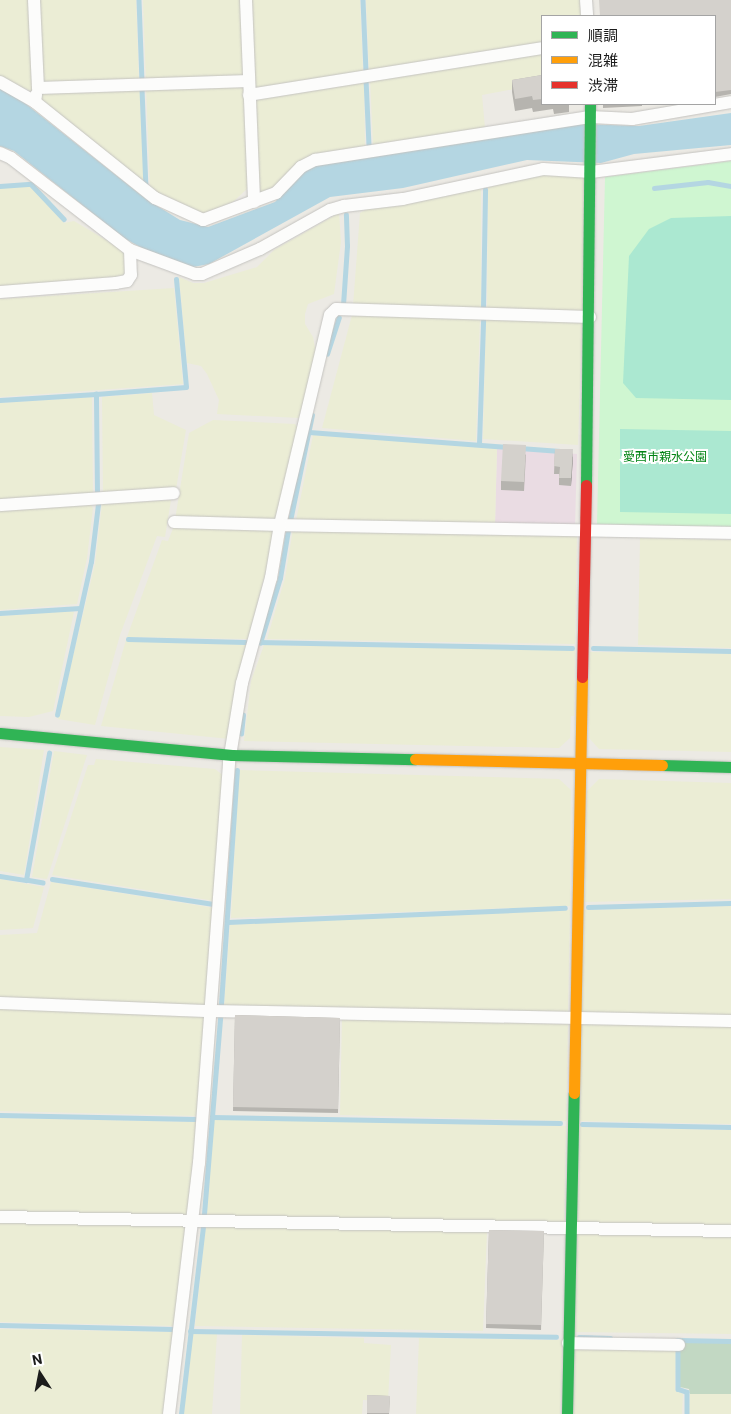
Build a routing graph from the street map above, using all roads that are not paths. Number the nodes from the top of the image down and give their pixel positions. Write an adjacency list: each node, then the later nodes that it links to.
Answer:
1 (34, 0): 8 (street)
2 (246, 0): 6 (street)
3 (586, 0): 4 (street)
4 (586, 15)
5 (541, 48): 9 (street)
6 (249, 81): 8 (street); 9 (street)
7 (0, 82): 10 (street)
8 (38, 88): 10 (street)
9 (250, 95): 19 (street)
10 (34, 102): 19 (street)
11 (731, 102): 14 (street)
12 (590, 105): 15 (street)
13 (714, 105): 15 (street)
14 (716, 105)
15 (590, 119): 18 (street); 19 (street)
16 (0, 153): 20 (street)
17 (731, 154): 18 (street)
18 (591, 170): 20 (street); 22 (street)
19 (254, 202)
20 (130, 250): 21 (street)
21 (0, 292)
22 (590, 317): 26 (street); 27 (street)
23 (174, 493): 24 (street)
24 (0, 505)
25 (174, 522): 26 (street)
26 (280, 525): 27 (street); 30 (street)
27 (586, 530): 28 (street); 31 (street)
28 (731, 533)
29 (0, 734): 30 (street)
30 (232, 755): 31 (street); 34 (street)
31 (580, 764): 32 (street); 35 (street)
32 (731, 767)
33 (0, 1003): 34 (street)
34 (212, 1011): 35 (street); 38 (street)
35 (575, 1018): 36 (street); 39 (street)
36 (731, 1021)
37 (0, 1217): 38 (street)
38 (193, 1221): 39 (street); 43 (street)
39 (572, 1228): 40 (street); 41 (street)
40 (731, 1231)
41 (568, 1344): 42 (street); 44 (street)
42 (680, 1345)
43 (169, 1414)
44 (567, 1414)

